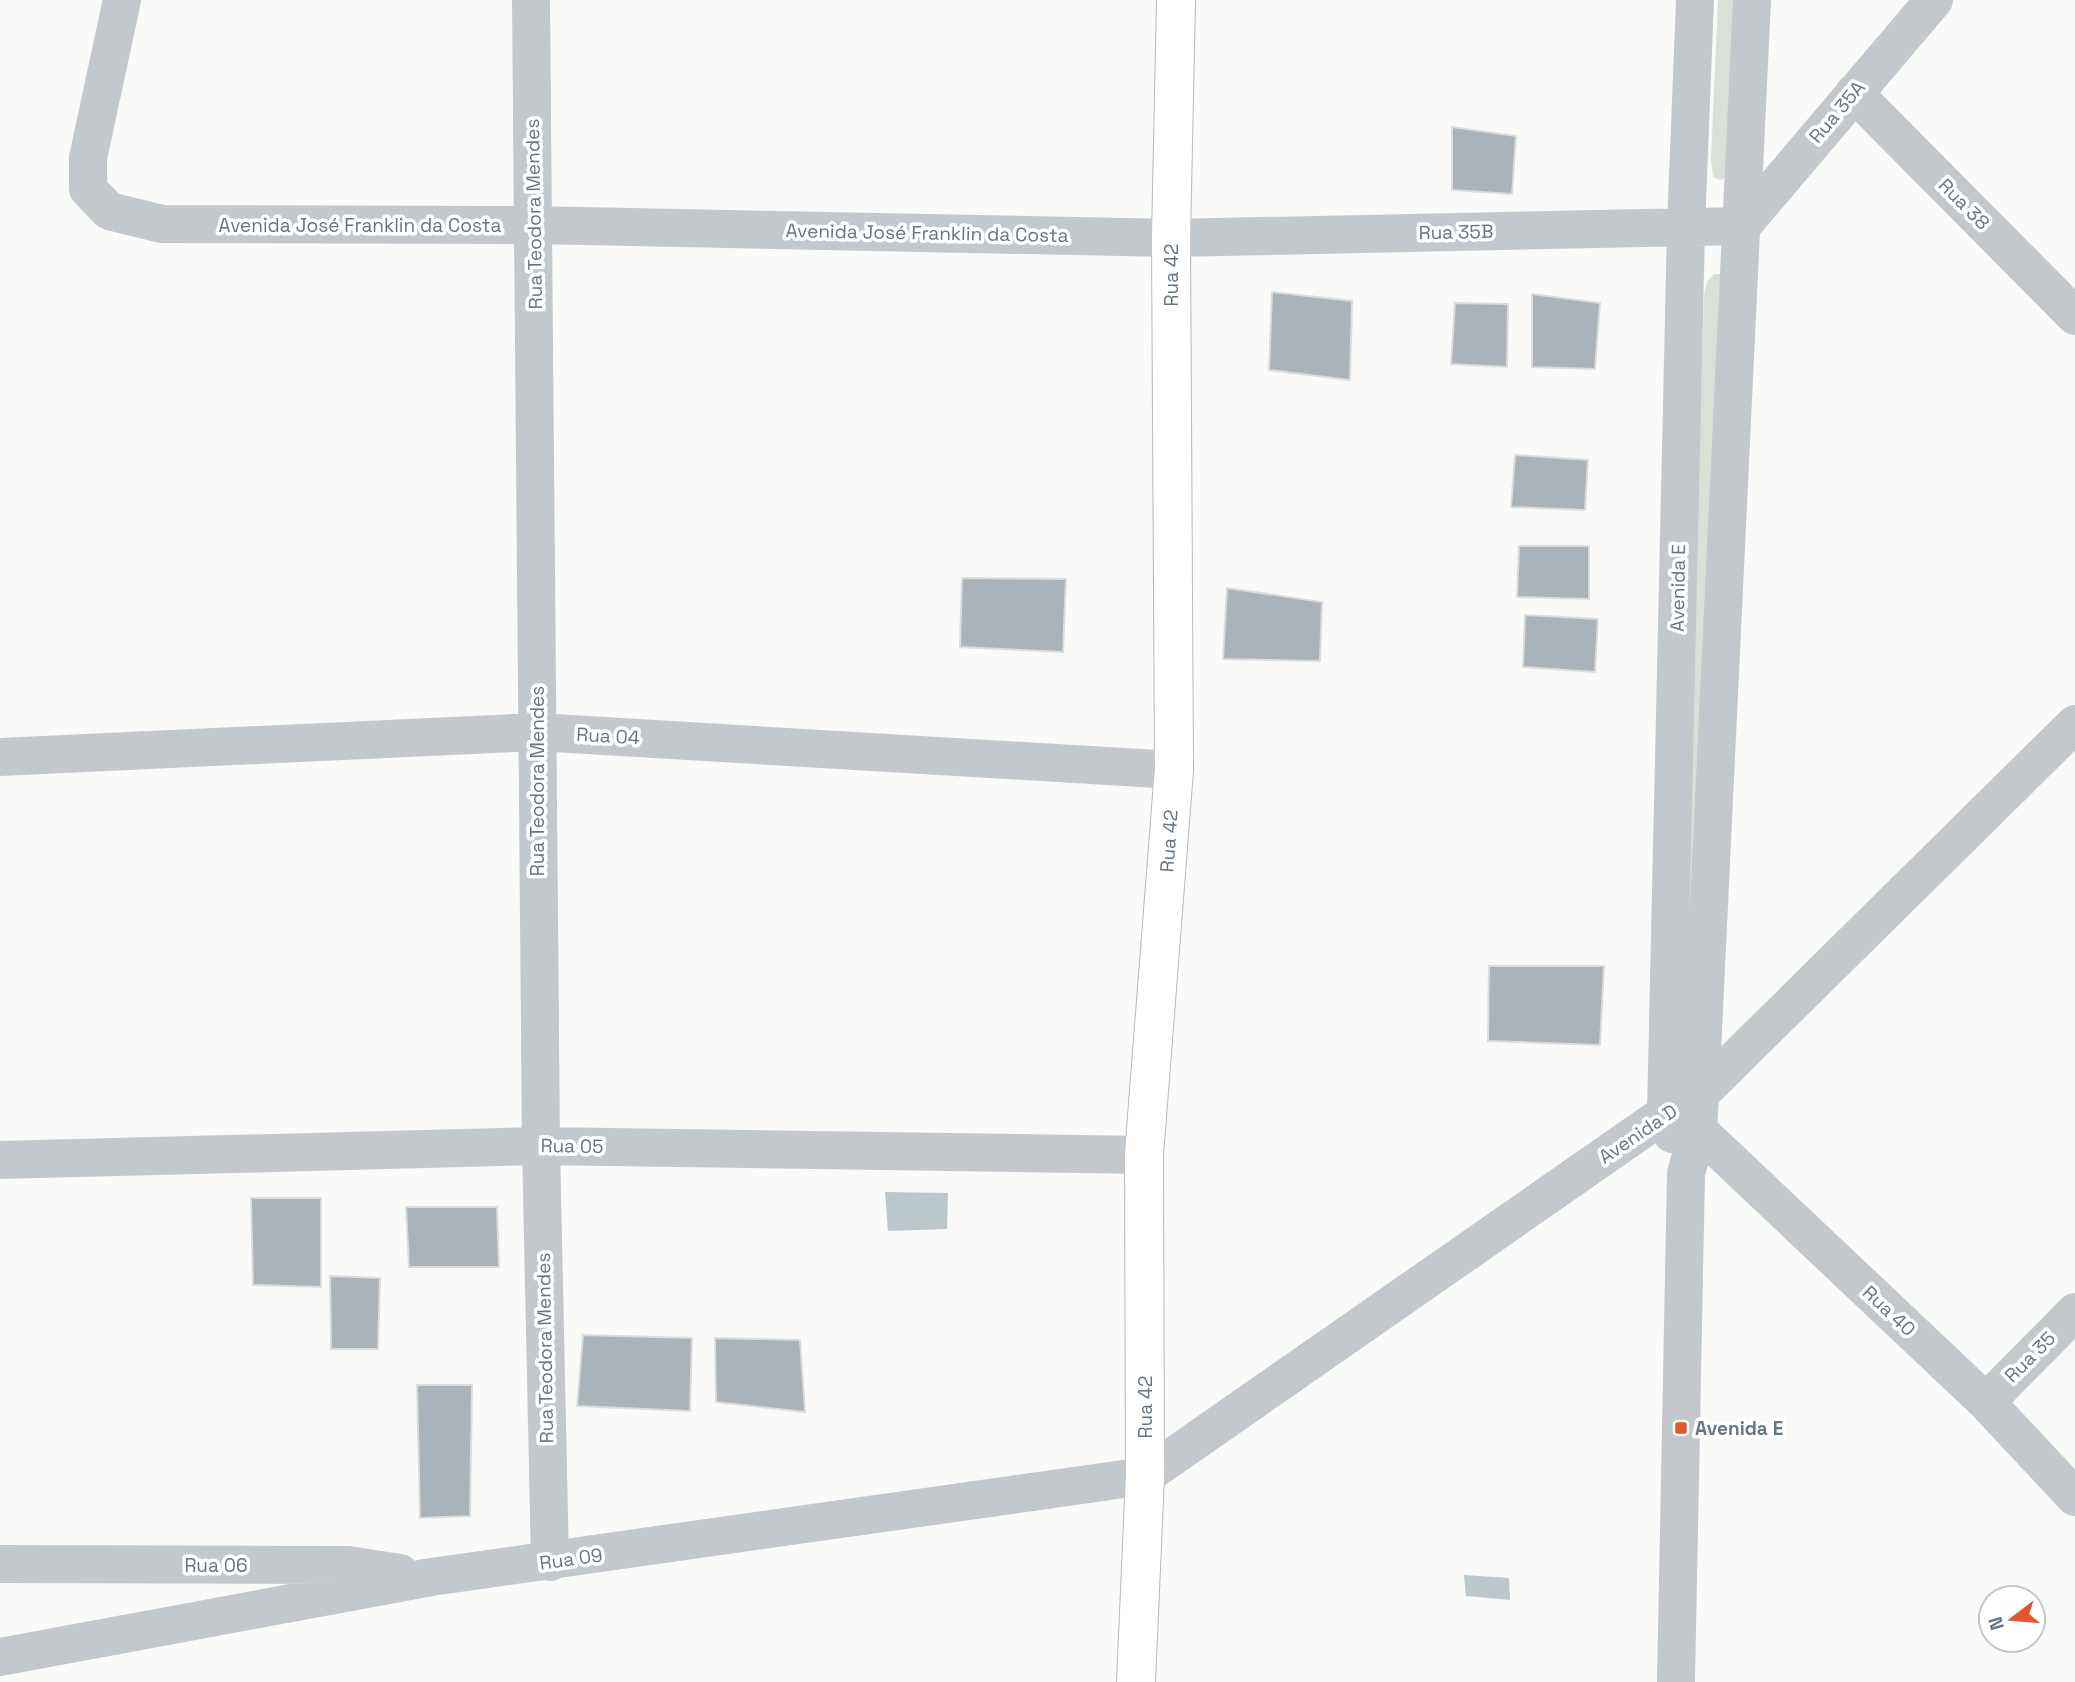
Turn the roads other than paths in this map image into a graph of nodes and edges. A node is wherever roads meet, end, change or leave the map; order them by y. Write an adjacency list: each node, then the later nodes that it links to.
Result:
1 (122, 0): 8 (street, Avenida José Franklin da Costa)
2 (531, 0): 8 (street, Rua Teodora Mendes)
3 (1176, 0): 11 (street, Rua 42)
4 (1696, 0): 10 (street, Avenida E)
5 (1752, 0): 9 (street, Avenida E)
6 (1934, 0): 7 (street, Rua 35A)
7 (1854, 93): 9 (street, Rua 35A); 12 (street, Rua 38)
8 (534, 225): 11 (street, Avenida José Franklin da Costa); 14 (street, Rua Teodora Mendes)
9 (1742, 226): 10 (street, Rua 35B); 17 (street, Avenida E)
10 (1686, 227): 11 (street, Rua 35B); 18 (street, Avenida E)
11 (1171, 238): 16 (street, Rua 42)
12 (2075, 316)
13 (2075, 724): 19 (street, Avenida D)
14 (537, 732): 15 (street, Rua 04); 16 (street, Rua 04); 20 (street, Rua Teodora Mendes)
15 (0, 757)
16 (1174, 770): 21 (street, Rua 42)
17 (1714, 806): 18 (street); 19 (street, Avenida E)
18 (1673, 809): 19 (street, Avenida E)
19 (1688, 1113): 24 (street, Rua 40); 25 (street, Avenida D); 32 (street, Avenida E)
20 (541, 1146): 21 (street, Rua 05); 22 (street, Rua 05); 27 (street, Rua Teodora Mendes)
21 (1144, 1155): 25 (street, Rua 42)
22 (0, 1160)
23 (2075, 1312): 24 (street, Rua 35)
24 (1986, 1402): 26 (street, Rua 40)
25 (1145, 1476): 27 (street, Rua 09); 31 (street, Rua 42)
26 (2075, 1497)
27 (550, 1562): 29 (street, Rua 09)
28 (0, 1564): 29 (street, Rua 06)
29 (431, 1577): 30 (street, Rua 09)
30 (0, 1657)
31 (1136, 1682)
32 (1676, 1682)

